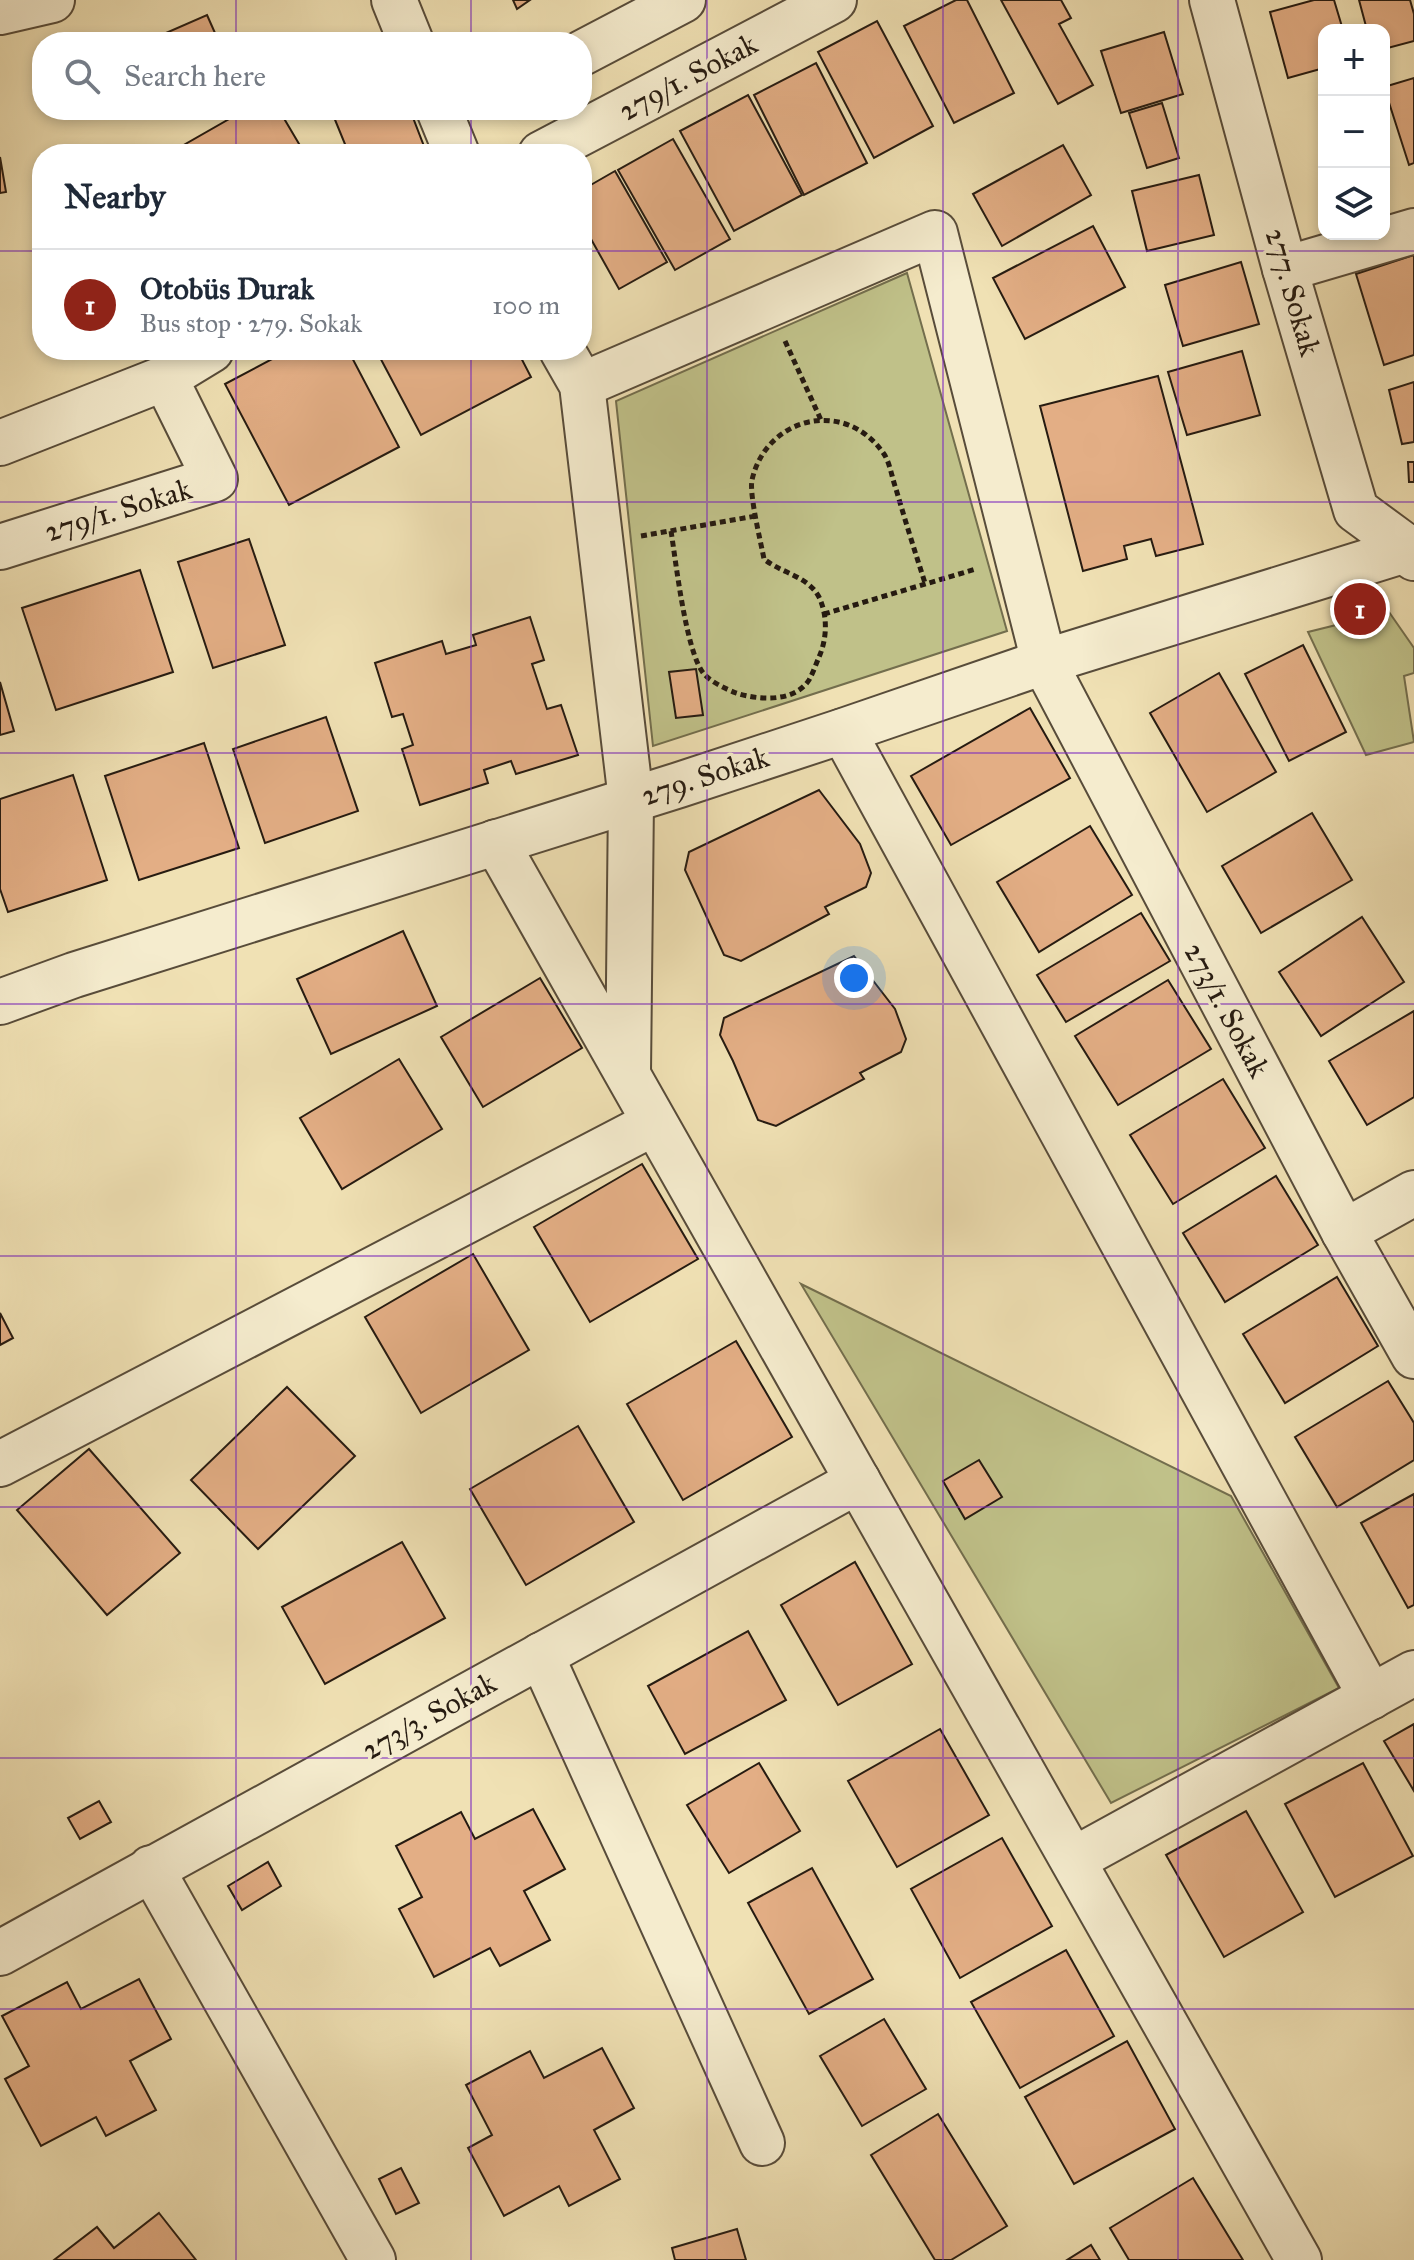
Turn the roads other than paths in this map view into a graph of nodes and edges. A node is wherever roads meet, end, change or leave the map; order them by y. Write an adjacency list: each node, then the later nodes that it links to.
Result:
1 (52, 0): 6 (street)
2 (394, 0): 7 (street)
3 (683, 0): 8 (street)
4 (834, 0): 9 (street, 279/1. Sokak)
5 (1215, 1): 11 (street, 277. Sokak)
6 (0, 12)
7 (407, 32)
8 (592, 48)
9 (560, 144)
10 (1414, 231): 11 (street)
11 (1285, 269): 17 (street, 277. Sokak)
12 (195, 360): 14 (street)
13 (572, 367): 18 (street, 273/1. Sokak); 20 (street)
14 (165, 378): 15 (street); 16 (street, 279/1. Sokak)
15 (0, 443)
16 (0, 547)
17 (1412, 551): 18 (street, 279. Sokak)
18 (1044, 662): 19 (street, 279. Sokak); 26 (street, 273/1. Sokak)
19 (843, 731): 20 (street, 279. Sokak); 32 (street)
20 (631, 800): 21 (street, 279. Sokak); 23 (street)
21 (496, 842): 22 (street, 279. Sokak); 23 (street)
22 (0, 1002)
23 (628, 1075): 24 (street)
24 (654, 1123): 28 (street); 29 (street)
25 (1414, 1193): 26 (street)
26 (1344, 1232): 27 (street, 273/1. Sokak)
27 (1414, 1356)
28 (0, 1464)
29 (858, 1481): 30 (street, 273/3. Sokak); 33 (street)
30 (541, 1655): 34 (street, 273/3. Sokak); 36 (street)
31 (1414, 1673): 32 (street)
32 (1371, 1697): 33 (street)
33 (1073, 1860): 38 (street)
34 (151, 1868): 35 (street, 273/3. Sokak); 37 (street)
35 (0, 1953)
36 (762, 2143)
37 (373, 2260)
38 (1299, 2260)

